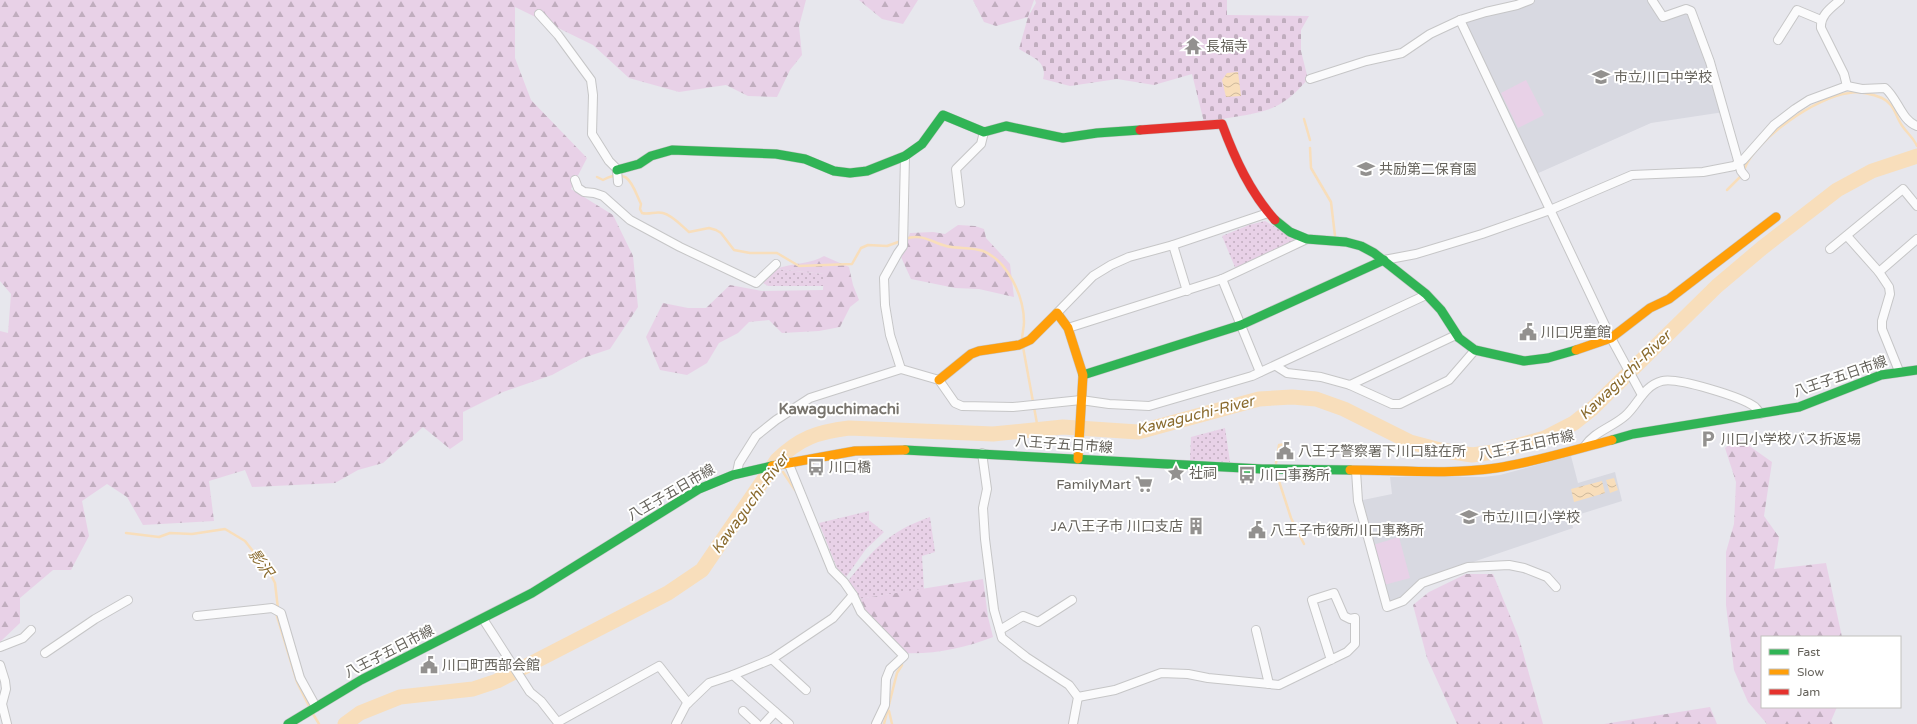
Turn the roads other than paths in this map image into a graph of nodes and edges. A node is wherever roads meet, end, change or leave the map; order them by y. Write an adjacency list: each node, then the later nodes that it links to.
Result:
1 (1530, 0): 5 (street)
2 (1652, 0): 14 (street)
3 (1840, 0): 6 (street)
4 (539, 14): 13 (street)
5 (1460, 20): 8 (street); 19 (street)
6 (1821, 20): 7 (street); 9 (street)
7 (1778, 40)
8 (1310, 79)
9 (1847, 86): 10 (street); 14 (street)
10 (1917, 126)
11 (984, 132): 12 (street); 17 (street); 20 (street)
12 (905, 156): 13 (street); 40 (street)
13 (617, 170): 16 (street)
14 (1742, 170): 19 (street)
15 (575, 180): 28 (street)
16 (618, 182)
17 (960, 204)
18 (1917, 206): 22 (street)
19 (1550, 210): 27 (street); 37 (street)
20 (1268, 214): 23 (street); 25 (street)
21 (1776, 217): 37 (street)
22 (1847, 236): 26 (street); 29 (street)
23 (1307, 239): 27 (street); 30 (street)
24 (1917, 239): 29 (street)
25 (1173, 245): 31 (street); 33 (street)
26 (1830, 248)
27 (1384, 260): 32 (street); 34 (street)
28 (776, 264)
29 (1879, 272): 42 (street)
30 (1222, 279): 31 (street); 34 (street)
31 (1187, 291): 35 (street)
32 (1426, 295): 36 (street); 39 (street)
33 (1057, 313): 35 (street); 45 (street)
34 (1241, 325): 43 (street); 44 (street)
35 (1068, 328): 44 (street)
36 (1456, 335): 38 (street); 46 (street)
37 (1611, 338): 38 (street); 47 (street)
38 (1475, 350): 46 (street)
39 (1276, 366): 43 (street); 46 (street)
40 (901, 369): 45 (street); 54 (street)
41 (1917, 370): 42 (street, 八王子五日市線)
42 (1899, 371): 49 (street, 八王子五日市線)
43 (1260, 372): 48 (street)
44 (1083, 375): 48 (street)
45 (939, 380): 48 (street)
46 (1350, 385)
47 (1642, 394): 49 (street); 50 (street)
48 (1081, 404): 52 (street)
49 (1760, 414): 50 (street, 八王子五日市線)
50 (1584, 447): 55 (street, 八王子五日市線)
51 (982, 453): 52 (street, 八王子五日市線); 53 (street, 八王子五日市線); 63 (street)
52 (1078, 460): 55 (street, 八王子五日市線)
53 (788, 462): 54 (street, 八王子五日市線); 57 (street)
54 (741, 471): 61 (street, 八王子五日市線)
55 (1356, 471): 56 (street)
56 (1556, 587)
57 (854, 595): 67 (street); 86 (street)
58 (128, 600): 66 (street)
59 (1072, 600): 63 (street)
60 (197, 616): 75 (street)
61 (483, 619): 75 (street, 八王子五日市線); 79 (street)
62 (32, 630): 65 (street)
63 (1000, 630): 73 (street)
64 (1256, 630): 71 (street)
65 (0, 647)
66 (44, 653)
67 (772, 659): 70 (street); 72 (street)
68 (1332, 660): 68 (street); 71 (street)
69 (0, 665): 76 (street)
70 (733, 675): 74 (street); 78 (street)
71 (1269, 684): 73 (street)
72 (806, 690)
73 (1078, 697): 87 (street)
74 (688, 703): 79 (street); 82 (street)
75 (312, 709): 81 (street, 八王子五日市線)
76 (1, 711): 80 (street)
77 (743, 711): 83 (street)
78 (775, 712): 84 (street); 85 (street)
79 (559, 723)
80 (7, 724)
81 (288, 724)
82 (676, 724)
83 (757, 724)
84 (764, 724)
85 (789, 724)
86 (876, 724)
87 (1073, 724)

